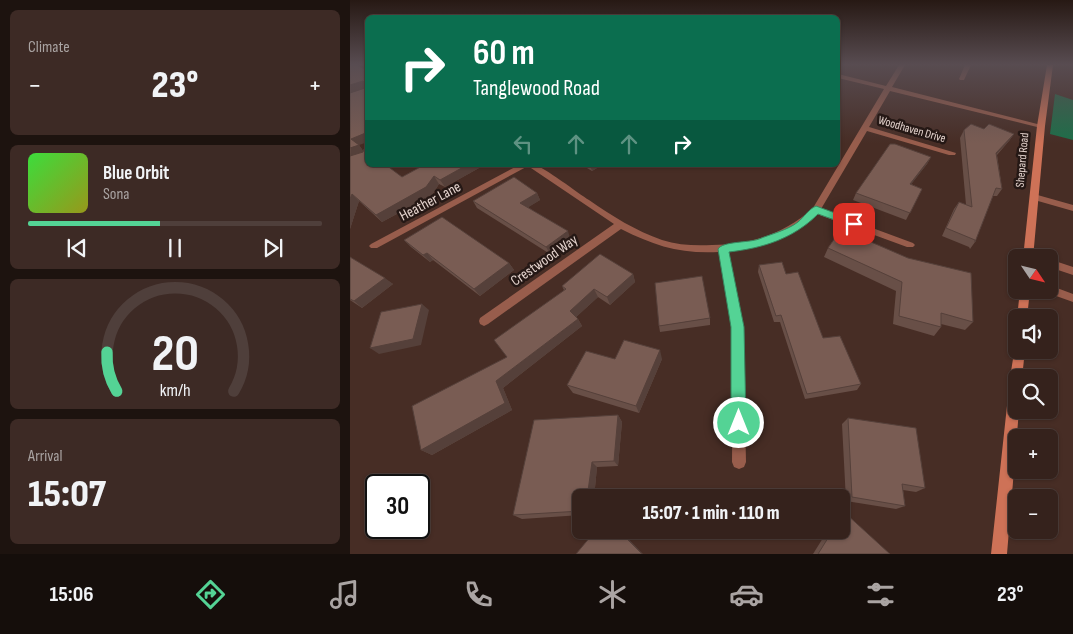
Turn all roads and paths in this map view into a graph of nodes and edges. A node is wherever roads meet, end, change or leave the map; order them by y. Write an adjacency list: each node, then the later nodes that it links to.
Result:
1 (885, 91): 5 (street)
2 (898, 91): 4 (street)
3 (1046, 91): 4 (street, Shepard Road)
4 (1040, 126): 9 (street, Shepard Road)
5 (865, 128): 6 (street, Woodhaven Drive); 11 (street)
6 (952, 152)
7 (521, 167): 14 (street, Heather Lane)
8 (534, 167): 12 (street)
9 (1034, 196): 10 (street); 16 (street, Shepard Road)
10 (1073, 208)
11 (816, 210): 13 (street); 15 (street)
12 (621, 224): 15 (street); 21 (street, Crestwood Way)
13 (910, 245)
14 (374, 246)
15 (723, 249): 23 (street)
16 (1030, 249)
17 (1058, 266): 18 (street)
18 (1073, 271)
19 (1058, 292): 20 (street)
20 (1073, 298)
21 (484, 321)
22 (1012, 419): 24 (street)
23 (739, 462)
24 (1000, 554)

